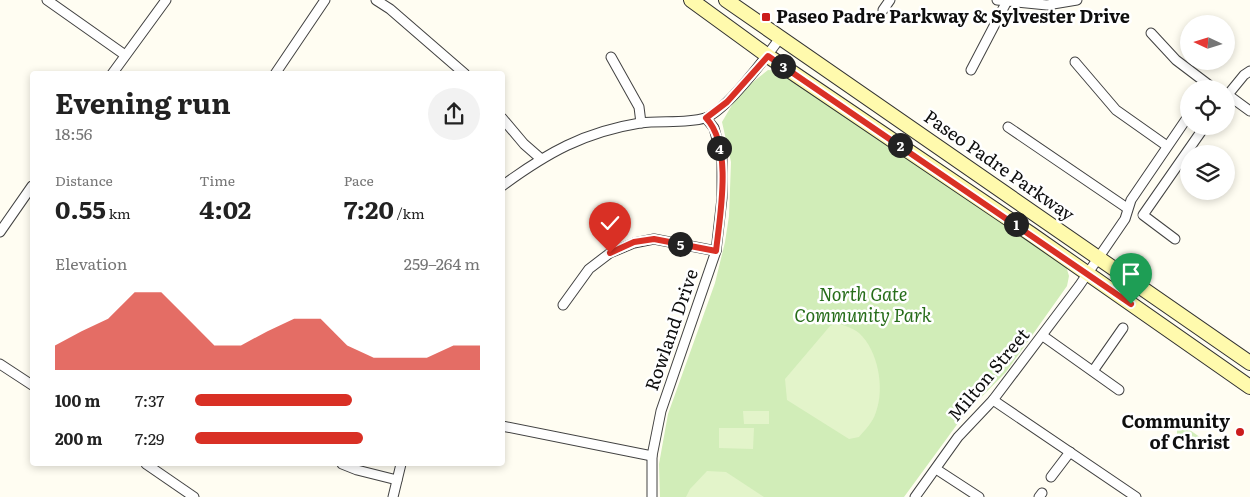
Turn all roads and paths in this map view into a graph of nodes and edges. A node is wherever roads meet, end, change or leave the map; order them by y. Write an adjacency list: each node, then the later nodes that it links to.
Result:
1 (47, 0): 14 (street)
2 (166, 0): 14 (street)
3 (325, 0): 20 (street)
4 (376, 0): 21 (street)
5 (690, 0): 15 (main road)
6 (726, 0): 13 (main road, Paseo Padre Parkway)
7 (890, 0): 11 (street)
8 (1077, 0): 10 (street)
9 (1002, 1): 10 (street); 18 (street)
10 (1046, 3)
11 (883, 10)
12 (1151, 33): 23 (street)
13 (780, 38): 15 (street); 41 (main road, Paseo Padre Parkway)
14 (125, 55): 19 (street)
15 (768, 56): 27 (street); 42 (main road)
16 (611, 57): 29 (street)
17 (1075, 62): 33 (street)
18 (971, 70)
19 (114, 71)
20 (277, 71)
21 (462, 71)
22 (1250, 71): 24 (street)
23 (1204, 80)
24 (1235, 86)
25 (1235, 101): 26 (street)
26 (1250, 111)
27 (706, 118): 29 (street); 40 (street, Rowland Drive)
28 (505, 122): 34 (street)
29 (641, 123): 34 (street)
30 (1008, 127): 37 (street)
31 (1180, 128): 33 (street, Milton Street)
32 (1199, 135): 39 (street)
33 (1167, 146): 37 (street, Milton Street)
34 (540, 158): 35 (street)
35 (505, 184)
36 (30, 189): 38 (street)
37 (1127, 208): 41 (street, Milton Street)
38 (1, 228)
39 (1175, 239)
40 (716, 251): 43 (street); 57 (street, Rowland Drive)
41 (1099, 258): 42 (street, Milton Street); 47 (main road, Paseo Padre Parkway)
42 (1088, 274): 45 (street, Milton Street); 46 (main road)
43 (563, 305)
44 (1123, 328): 49 (street)
45 (1043, 336): 49 (street); 54 (street, Milton Street)
46 (1209, 359): 50 (main road); 52 (main road)
47 (1250, 362)
48 (0, 364): 51 (street)
49 (1093, 371): 53 (street)
50 (1250, 377)
51 (30, 385)
52 (1250, 387)
53 (1119, 390)
54 (993, 400): 56 (street); 61 (street, Milton Street)
55 (505, 427): 57 (street)
56 (1070, 452): 62 (street); 64 (street)
57 (652, 456): 67 (street, Rowland Drive)
58 (149, 466): 65 (street)
59 (347, 466): 63 (street)
60 (400, 466): 63 (street)
61 (936, 469): 68 (street, Milton Street); 69 (street)
62 (1051, 477)
63 (397, 480): 66 (street)
64 (1123, 488): 70 (street); 71 (street)
65 (194, 497)
66 (393, 497)
67 (652, 497)
68 (915, 497)
69 (979, 497)
70 (1117, 497)
71 (1136, 497)

